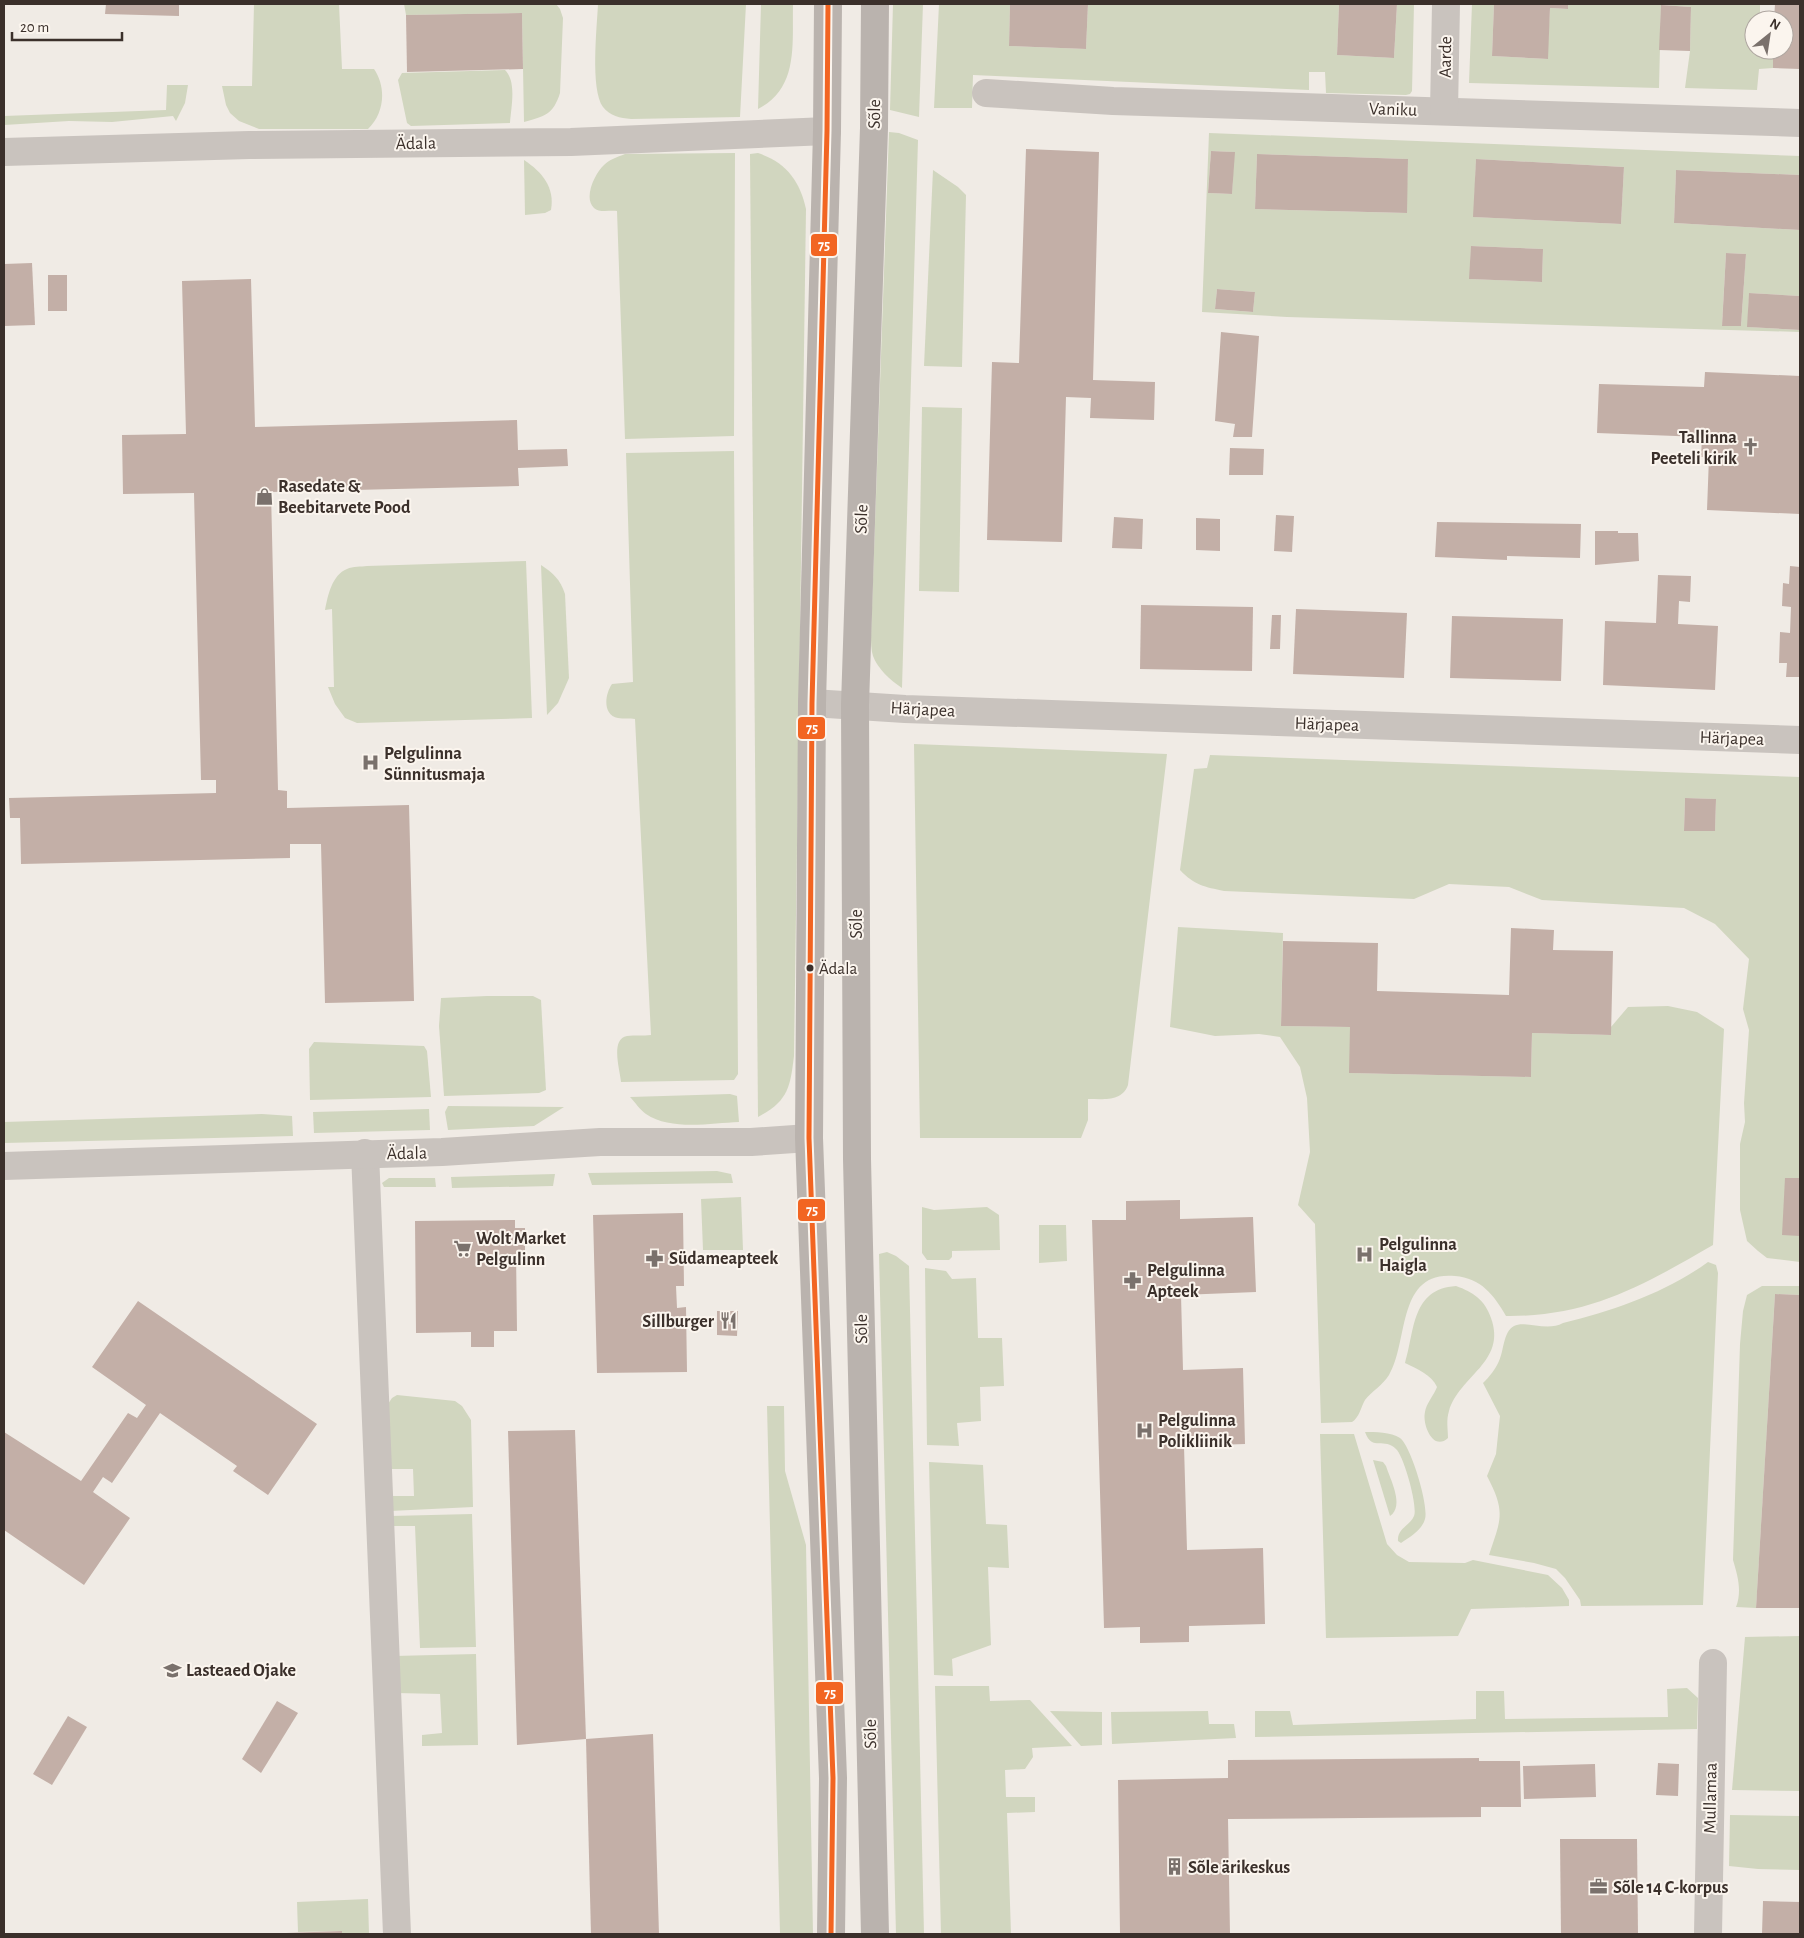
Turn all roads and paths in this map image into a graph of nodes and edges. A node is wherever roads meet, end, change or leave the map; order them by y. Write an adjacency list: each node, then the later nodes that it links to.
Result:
1 (828, 4): 7 (main road)
2 (875, 4): 10 (main road, Sõle)
3 (1446, 4): 5 (street, Aarde)
4 (986, 93): 5 (street, Vaniku)
5 (1444, 111): 6 (street, Vaniku)
6 (1800, 123)
7 (827, 131): 8 (street, Ädala); 9 (main road)
8 (4, 152)
9 (812, 703): 10 (street, Härjapea); 12 (main road)
10 (855, 705): 11 (street, Härjapea); 18 (main road, Sõle)
11 (1800, 740)
12 (809, 1138): 13 (street, Ädala); 17 (main road)
13 (365, 1153): 14 (street, Ädala); 16 (street)
14 (4, 1166)
15 (1713, 1663): 19 (street, Mullamaa)
16 (397, 1934)
17 (831, 1934)
18 (875, 1934)
19 (1708, 1934)

